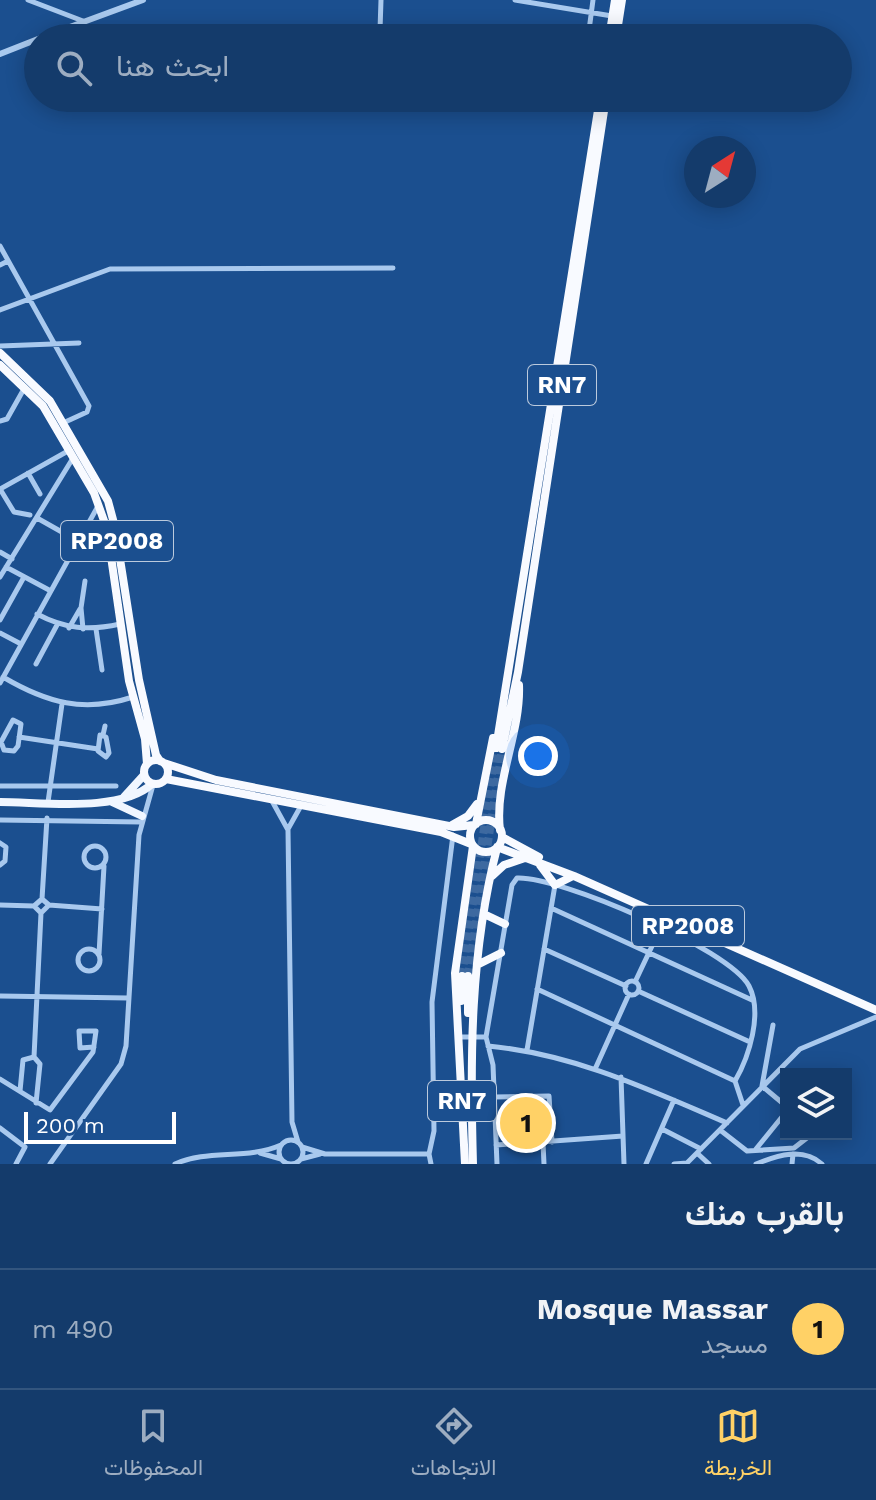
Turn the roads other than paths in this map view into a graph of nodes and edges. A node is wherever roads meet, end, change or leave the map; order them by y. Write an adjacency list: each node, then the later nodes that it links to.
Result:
1 (30, 0): 11 (street)
2 (143, 0): 8 (street)
3 (381, 0): 13 (street)
4 (515, 0): 9 (street)
5 (593, 0): 9 (street)
6 (615, 0): 10 (highway)
7 (622, 0): 16 (highway)
8 (122, 4): 11 (street)
9 (591, 12): 10 (street); 14 (street)
10 (612, 16): 15 (highway)
11 (84, 22): 12 (street)
12 (78, 24)
13 (380, 24)
14 (590, 24)
15 (611, 24)
16 (618, 24)
17 (24, 44): 19 (street)
18 (0, 46): 19 (street)
19 (9, 50): 20 (street)
20 (0, 54)
21 (598, 112): 66 (highway, RN7)
22 (601, 112): 66 (highway, RN7)
23 (0, 246): 24 (street)
24 (8, 261): 25 (street); 27 (street)
25 (0, 265)
26 (393, 268): 27 (street)
27 (30, 298): 28 (street); 30 (street)
28 (0, 310)
29 (79, 343): 30 (street)
30 (54, 344): 31 (street); 36 (street)
31 (0, 346)
32 (0, 353): 36 (highway, RP2008)
33 (0, 365): 34 (highway, RP2008)
34 (26, 387): 35 (street); 37 (highway, RP2008)
35 (0, 421)
36 (63, 423): 76 (highway, RP2008)
37 (71, 454): 38 (highway, RP2008); 39 (street); 40 (street)
38 (81, 471): 40 (street); 43 (highway, RP2008)
39 (28, 473): 41 (street); 42 (street)
40 (63, 479): 45 (street)
41 (0, 489): 44 (street)
42 (40, 494)
43 (99, 504): 46 (street); 57 (highway, RP2008)
44 (30, 515)
45 (37, 518): 46 (street); 48 (street)
46 (76, 540): 53 (street)
47 (0, 552): 48 (street)
48 (12, 559): 49 (street)
49 (6, 567): 50 (street); 51 (street)
50 (0, 577)
51 (24, 577): 53 (street); 56 (street)
52 (85, 581): 54 (street)
53 (49, 590): 55 (street)
54 (81, 608): 59 (street); 60 (street)
55 (37, 614): 58 (street); 63 (street)
56 (0, 620)
57 (121, 624): 61 (street); 68 (highway, RP2008)
58 (57, 625): 59 (street); 64 (street)
59 (69, 628): 60 (street)
60 (83, 629): 61 (street)
61 (96, 629): 65 (street)
62 (0, 633): 63 (street)
63 (21, 644): 67 (street)
64 (36, 664)
65 (102, 670)
66 (514, 672): 74 (highway, RN7); 86 (highway); 97 (highway)
67 (2, 680): 69 (street)
68 (133, 697): 69 (street); 77 (highway, RP2008)
69 (62, 704): 73 (street)
70 (105, 726): 71 (street)
71 (103, 735): 75 (street); 75 (street)
72 (19, 737): 72 (street); 73 (street)
73 (55, 743): 75 (street); 81 (street)
74 (499, 748)
75 (98, 749)
76 (162, 762): 77 (highway); 79 (highway, RP2008); 96 (highway)
77 (147, 764): 78 (highway, RP2008)
78 (144, 775): 80 (highway); 84 (main road)
79 (166, 779): 80 (highway); 85 (highway)
80 (153, 784): 84 (main road); 92 (street)
81 (50, 785): 82 (street); 83 (street); 89 (street)
82 (0, 786)
83 (116, 786)
84 (123, 798): 87 (main road)
85 (269, 798): 90 (highway); 95 (street)
86 (480, 800): 94 (highway); 96 (highway)
87 (111, 801): 89 (main road); 92 (main road)
88 (0, 802): 89 (main road)
89 (48, 802)
90 (302, 804): 95 (street); 96 (highway)
91 (47, 818): 92 (street); 93 (street); 108 (street)
92 (142, 819): 131 (street)
93 (0, 820)
94 (475, 824): 96 (highway); 97 (highway); 99 (highway)
95 (288, 830): 157 (street)
96 (451, 831): 99 (highway); 173 (street)
97 (501, 833): 100 (highway); 133 (highway, RP2008)
98 (0, 843): 103 (street)
99 (472, 845): 100 (highway); 137 (highway)
100 (497, 848): 101 (highway, RP2008); 106 (highway)
101 (526, 858): 102 (highway, RP2008); 106 (highway)
102 (537, 862): 105 (highway, RP2008); 107 (highway)
103 (0, 865)
104 (104, 866): 104 (street); 113 (street)
105 (574, 876): 107 (highway); 116 (highway, RP2008)
106 (490, 880): 115 (highway)
107 (555, 885): 112 (street); 117 (street); 118 (street)
108 (42, 899): 110 (street); 111 (street)
109 (0, 905): 111 (street)
110 (49, 905): 113 (street); 114 (street)
111 (34, 906): 114 (street)
112 (551, 908): 119 (street); 121 (street)
113 (102, 909): 122 (street)
114 (41, 913): 130 (street)
115 (484, 914): 117 (highway); 123 (highway)
116 (666, 917): 118 (street); 133 (highway, RP2008)
117 (505, 924): 120 (street)
118 (661, 926): 121 (street); 132 (street)
119 (544, 949): 125 (street); 126 (street)
120 (501, 953): 123 (highway); 139 (street)
121 (649, 953): 124 (street); 132 (street)
122 (99, 954): 122 (street)
123 (477, 965): 138 (highway)
124 (635, 982): 125 (street); 127 (street)
125 (626, 986): 128 (street)
126 (537, 989): 135 (street); 143 (street)
127 (638, 991): 128 (street); 140 (street)
128 (629, 994): 135 (street)
129 (0, 996): 130 (street)
130 (38, 997): 131 (street); 144 (street)
131 (128, 998): 178 (street)
132 (752, 1000): 140 (street)
133 (876, 1008)
134 (876, 1017): 149 (street)
135 (615, 1024): 145 (street); 148 (street)
136 (773, 1025): 149 (street)
137 (458, 1037): 138 (street); 138 (highway, RN7); 181 (highway, RN7)
138 (470, 1037): 139 (street); 182 (highway, RN7)
139 (486, 1037): 141 (street)
140 (750, 1042): 148 (street)
141 (488, 1046): 143 (street); 151 (street)
142 (94, 1047): 142 (street); 153 (street)
143 (527, 1050): 145 (street)
144 (34, 1057): 150 (street); 153 (street)
145 (596, 1067): 146 (street)
146 (621, 1077): 152 (street); 162 (street)
147 (0, 1079): 150 (street)
148 (735, 1081): 155 (street)
149 (762, 1086): 154 (street); 155 (street)
150 (20, 1092): 153 (street)
151 (494, 1097): 164 (street); 168 (street)
152 (674, 1100): 158 (street); 159 (street)
153 (36, 1103)
154 (780, 1103)
155 (743, 1105): 158 (street)
156 (780, 1117): 169 (street)
157 (292, 1122): 165 (street); 167 (street)
158 (727, 1123): 160 (street)
159 (662, 1129): 170 (street); 186 (street)
160 (720, 1130): 169 (street); 170 (street)
161 (1, 1131): 177 (street)
162 (623, 1136): 164 (street); 185 (street)
163 (804, 1140): 169 (street)
164 (552, 1142): 166 (street)
165 (283, 1143): 167 (street); 171 (street); 175 (street)
166 (543, 1143): 168 (street); 184 (street)
167 (300, 1145): 172 (street); 176 (street)
168 (496, 1145): 183 (street)
169 (755, 1149)
170 (699, 1151): 188 (street); 189 (street)
171 (260, 1152): 175 (street); 179 (street)
172 (325, 1154): 173 (street); 176 (street)
173 (429, 1154): 180 (street)
174 (793, 1154): 190 (street); 191 (street); 192 (street)
175 (284, 1162): 176 (street)
176 (299, 1162)
177 (16, 1164)
178 (50, 1164)
179 (175, 1164)
180 (431, 1164)
181 (465, 1164)
182 (473, 1164)
183 (497, 1164)
184 (544, 1164)
185 (624, 1164)
186 (646, 1164)
187 (674, 1164): 188 (street)
188 (687, 1164)
189 (709, 1164)
190 (756, 1164)
191 (792, 1164)
192 (822, 1164)

